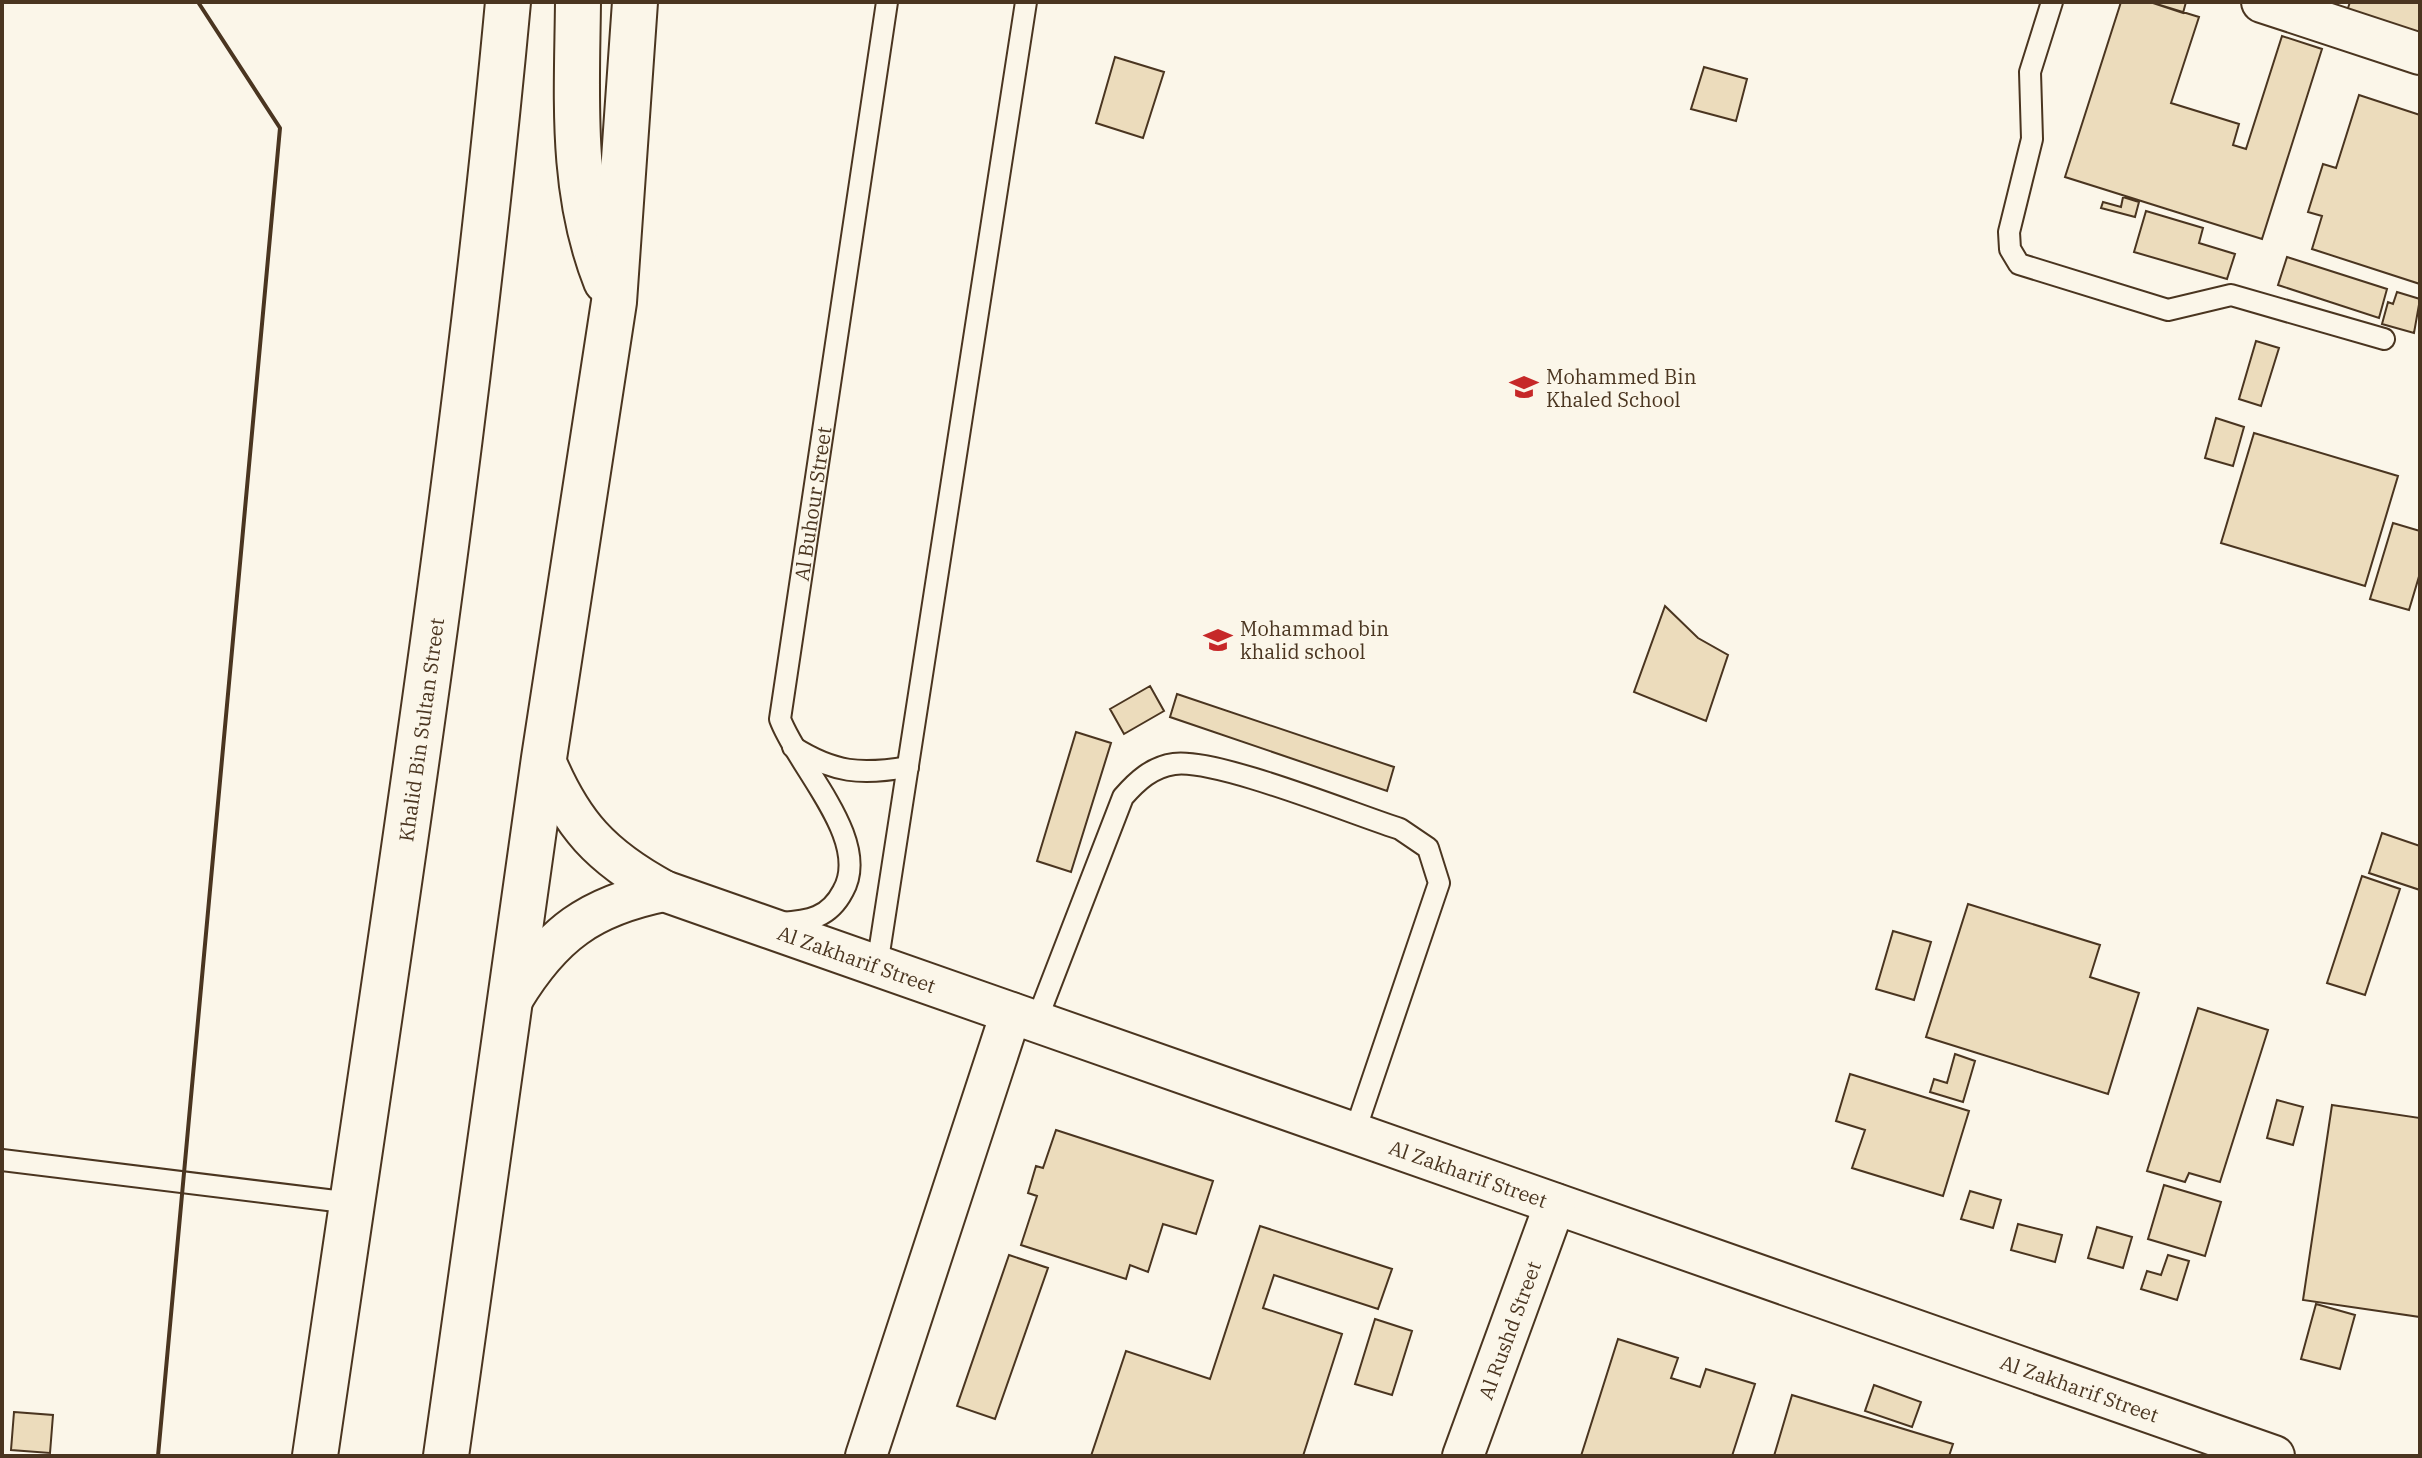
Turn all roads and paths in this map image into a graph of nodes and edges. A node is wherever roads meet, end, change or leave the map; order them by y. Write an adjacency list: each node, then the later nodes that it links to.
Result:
1 (508, 2): 21 (main road, Khalid Bin Sultan Street)
2 (578, 2): 9 (main road)
3 (635, 2): 9 (main road)
4 (887, 2): 11 (lane, Al Buhour Street)
5 (1026, 2): 13 (lane)
6 (2052, 2): 10 (lane)
7 (2262, 2): 8 (street)
8 (2420, 54)
9 (614, 302): 12 (main road)
10 (2384, 339)
11 (789, 745): 13 (lane); 15 (lane, Al Buhour Street)
12 (544, 758): 14 (street, Al Zakharif Street); 17 (main road)
13 (908, 767): 16 (lane)
14 (664, 891): 15 (street, Al Zakharif Street); 17 (street)
15 (760, 925): 16 (street, Al Zakharif Street)
16 (877, 966): 18 (street, Al Zakharif Street)
17 (513, 998): 24 (main road)
18 (1024, 1017): 19 (street, Al Zakharif Street); 19 (lane); 25 (street)
19 (1354, 1134): 22 (street, Al Zakharif Street)
20 (2, 1160): 21 (lane)
21 (352, 1203): 23 (main road, Khalid Bin Sultan Street)
22 (1555, 1204): 26 (street, Al Rushd Street); 27 (street, Al Zakharif Street)
23 (315, 1456)
24 (446, 1456)
25 (866, 1456)
26 (1463, 1456)
27 (2274, 1456)

